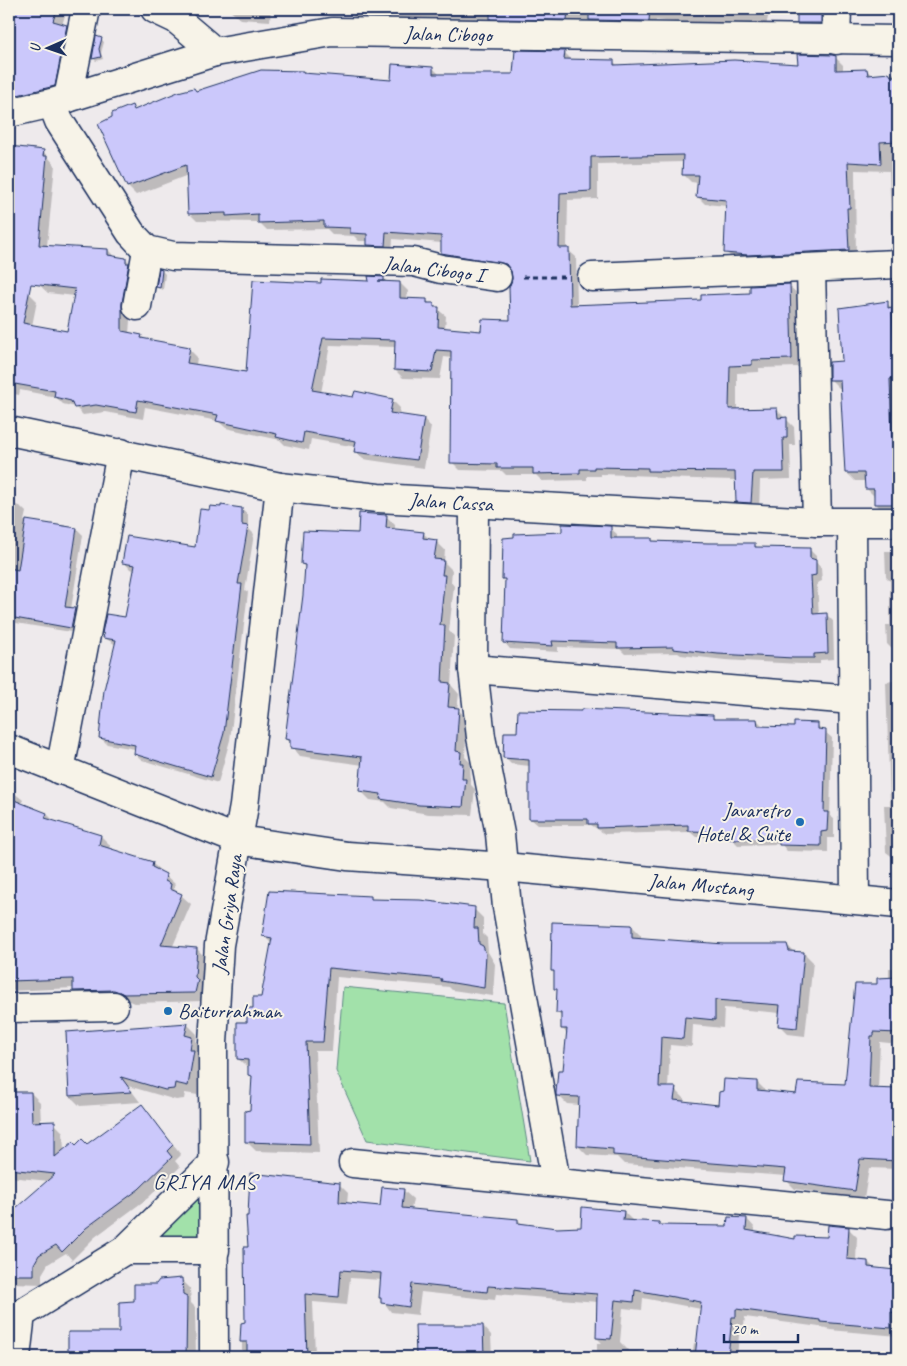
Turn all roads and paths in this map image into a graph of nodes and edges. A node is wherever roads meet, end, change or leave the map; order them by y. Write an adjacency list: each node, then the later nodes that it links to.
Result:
1 (86, 9): 8 (street)
2 (155, 9): 7 (street)
3 (837, 9): 5 (street)
4 (332, 20): 5 (street, Jalan Cibogo); 7 (street, Jalan Cibogo)
5 (836, 40): 6 (street, Jalan Cibogo)
6 (898, 40)
7 (215, 52): 8 (street, Jalan Cibogo)
8 (60, 100): 9 (street, Jalan Cibogo); 10 (street)
9 (9, 113)
10 (147, 250): 13 (street, Jalan Cibogo I); 15 (street)
11 (898, 264): 12 (street)
12 (811, 269): 14 (street); 20 (street)
13 (497, 277): 14 (path, Jalan Cibogo I)
14 (592, 277)
15 (137, 306)
16 (9, 431): 17 (street, Jalan Cassa)
17 (120, 453): 18 (street, Jalan Cassa); 26 (street)
18 (280, 488): 19 (street, Jalan Cassa); 27 (street, Jalan Griya Raya)
19 (474, 504): 20 (street, Jalan Cassa); 23 (street)
20 (817, 522): 22 (street, Jalan Cassa)
21 (898, 522): 22 (street, Jalan Cassa)
22 (852, 523): 24 (street)
23 (473, 669): 24 (street); 28 (street)
24 (853, 700): 29 (street)
25 (9, 749): 26 (street, Jalan Mustang)
26 (60, 770): 27 (street, Jalan Mustang)
27 (238, 840): 28 (street, Jalan Mustang); 33 (street, Jalan Griya Raya)
28 (504, 867): 29 (street, Jalan Mustang); 35 (street)
29 (855, 900): 30 (street, Jalan Mustang)
30 (898, 904)
31 (114, 1006): 32 (street)
32 (9, 1008)
33 (215, 1162): 37 (street); 38 (street, Jalan Griya Raya)
34 (353, 1163): 35 (street)
35 (556, 1182): 36 (street)
36 (887, 1215)
37 (125, 1250): 38 (street); 39 (street)
38 (215, 1250): 41 (street, Jalan Griya Raya)
39 (15, 1313): 40 (street)
40 (16, 1357)
41 (214, 1357)

